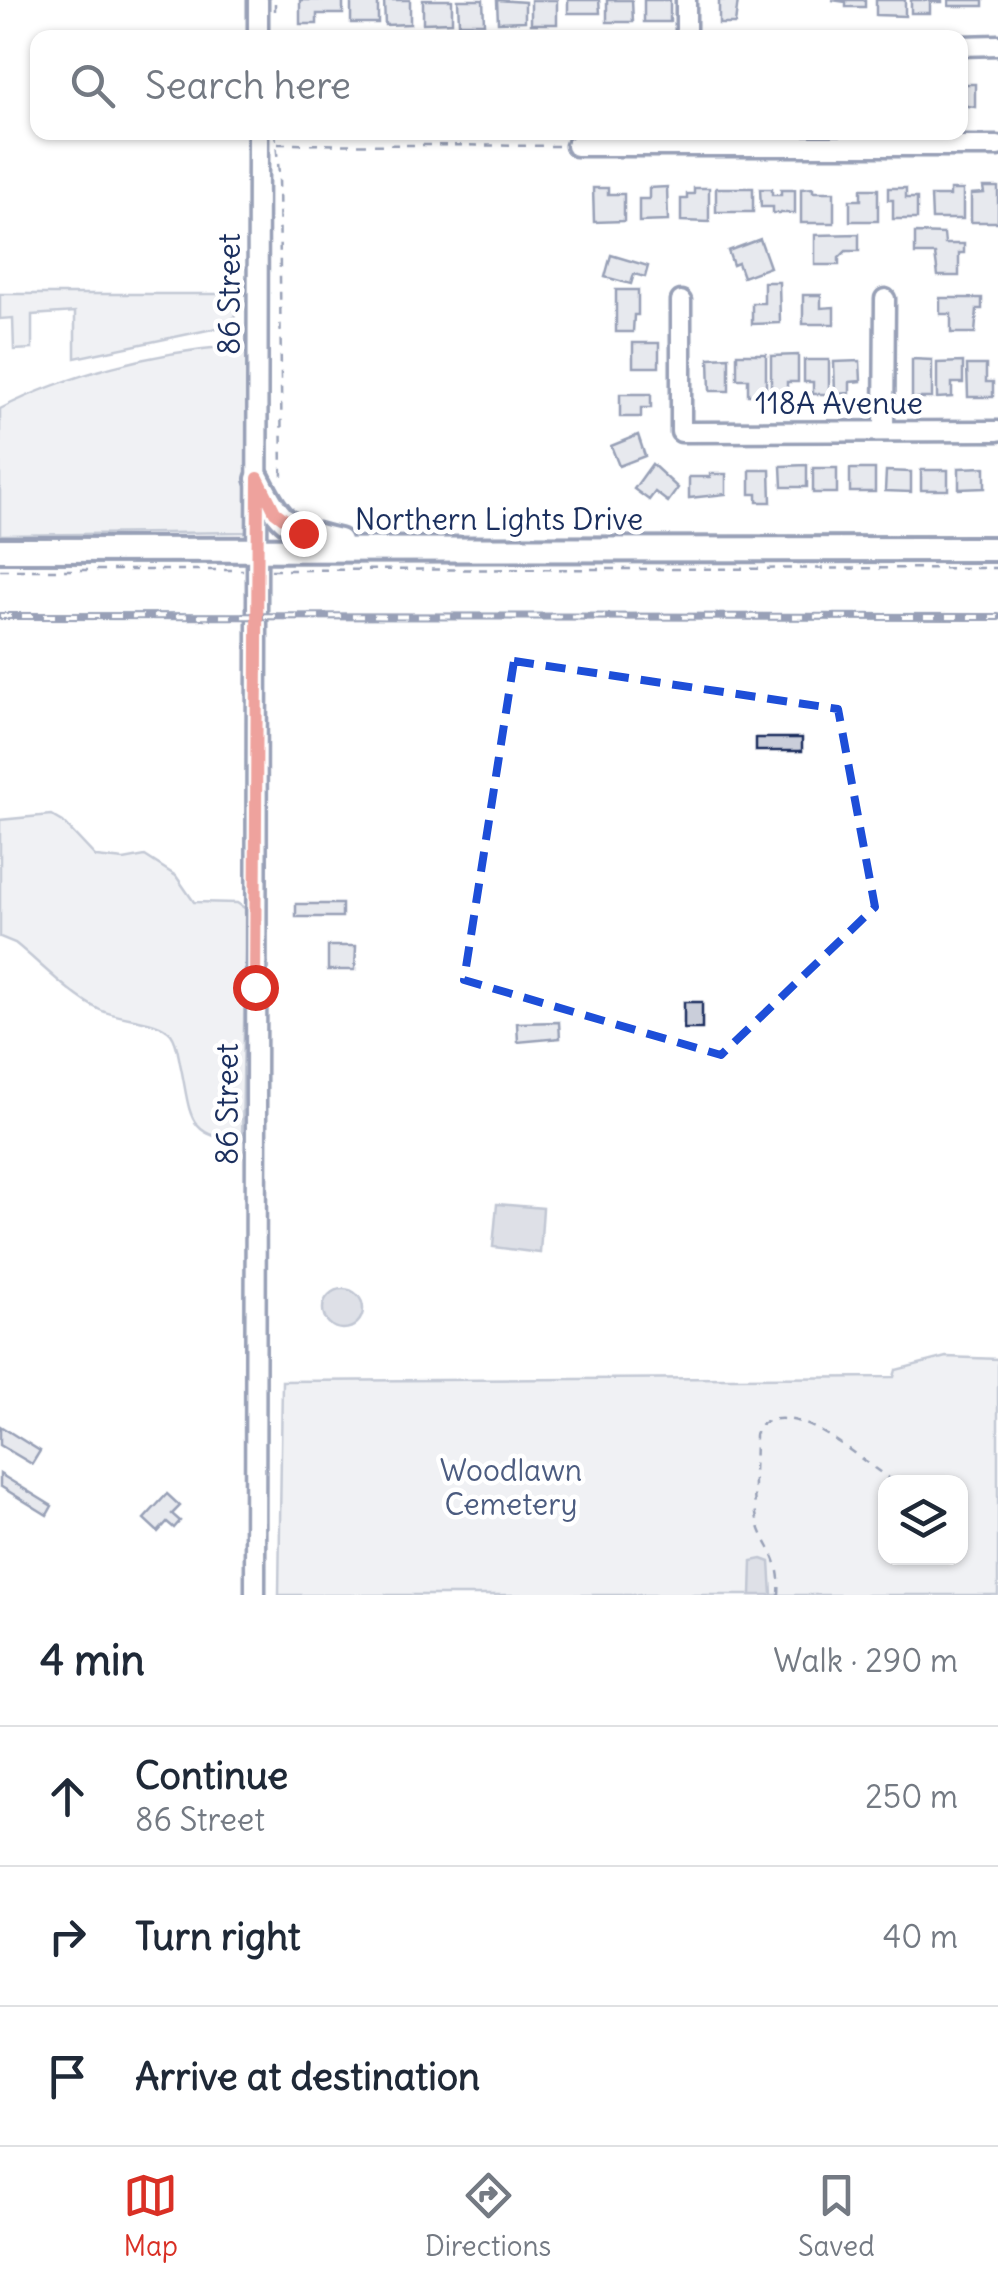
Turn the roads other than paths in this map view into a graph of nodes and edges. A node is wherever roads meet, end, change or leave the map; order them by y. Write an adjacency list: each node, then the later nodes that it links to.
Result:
1 (258, 0): 3 (street)
2 (686, 0): 4 (street)
3 (258, 30)
4 (686, 30)
5 (968, 46): 6 (street)
6 (998, 46)
7 (258, 140): 16 (street, 86 Street)
8 (669, 140): 10 (street)
9 (730, 140): 11 (street)
10 (576, 146)
11 (998, 146)
12 (885, 299): 14 (street)
13 (681, 301): 14 (street, 118A Avenue)
14 (884, 430): 15 (street, 118A Avenue)
15 (998, 431)
16 (258, 478): 19 (main road); 20 (street, 86 Street)
17 (998, 549): 19 (main road, Northern Lights Drive)
18 (0, 550): 20 (main road, Northern Lights Drive)
19 (377, 550): 20 (main road, Northern Lights Drive)
20 (258, 560): 21 (street, 86 Street)
21 (255, 1595)

